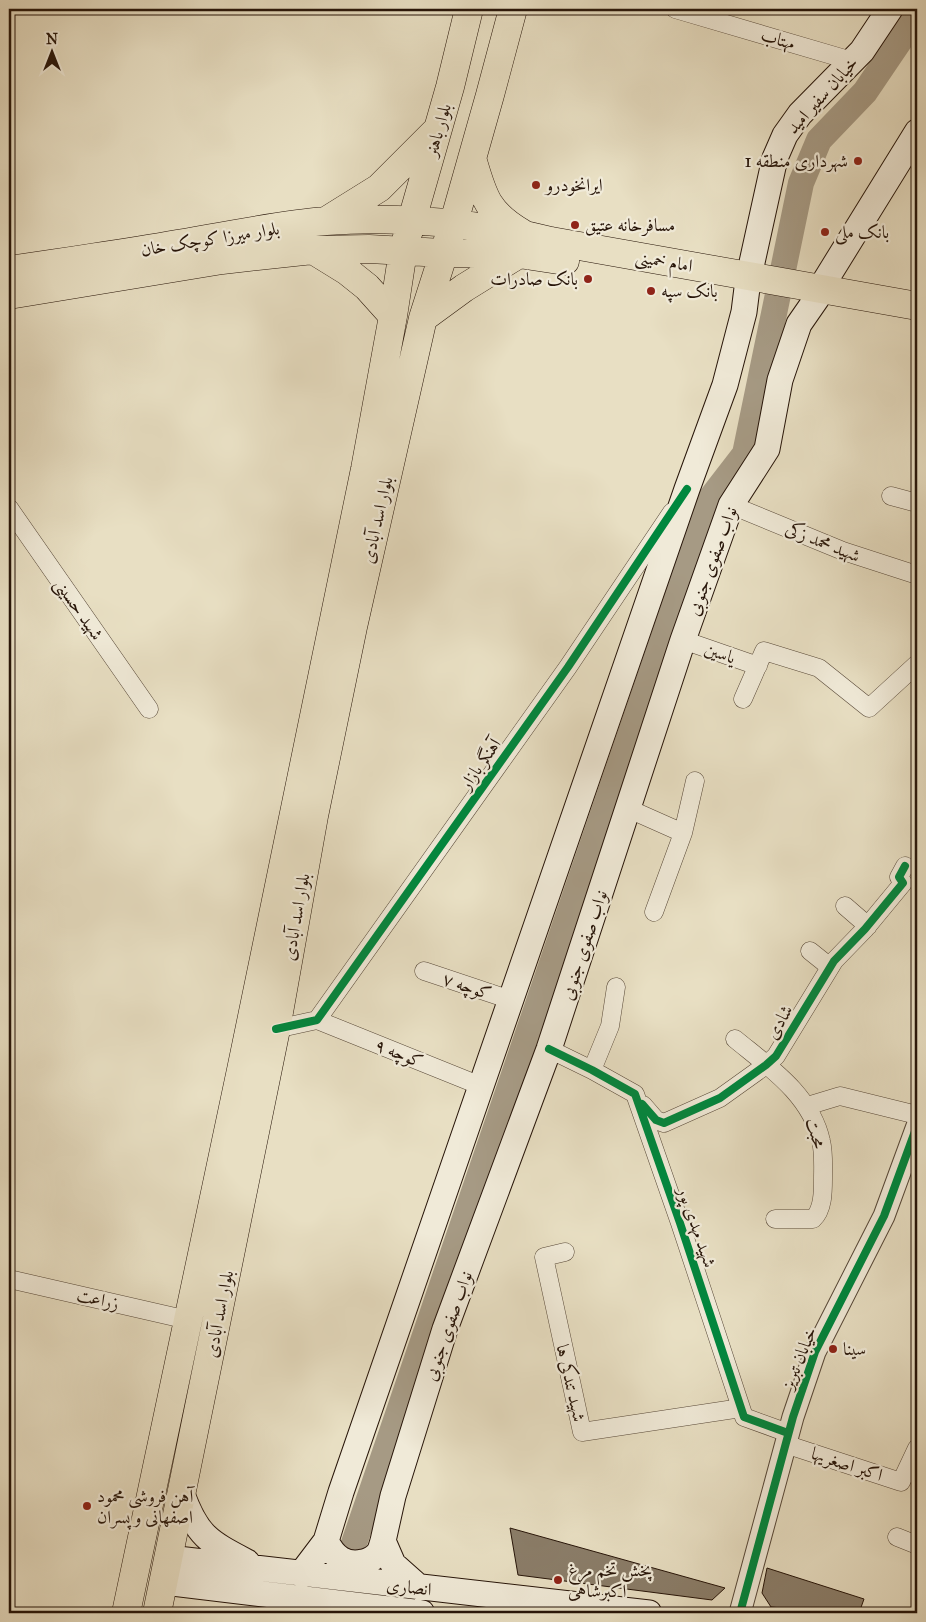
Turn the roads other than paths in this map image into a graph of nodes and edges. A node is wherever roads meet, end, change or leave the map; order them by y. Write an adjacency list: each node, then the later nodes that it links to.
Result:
1 (513, 9): 5 (main road)
2 (676, 9): 6 (street, مهتاب)
3 (890, 9): 6 (main road, خیابان سفیر امید)
4 (466, 20): 5 (main road); 7 (main road, بلوار باهنر)
5 (506, 39): 9 (main road)
6 (852, 61): 19 (main road, خیابان سفیر امید)
7 (438, 129): 10 (main road); 11 (main road, بلوار باهنر)
8 (917, 132): 20 (main road, نواب صفوی جنوبی)
9 (472, 158): 12 (main road); 13 (main road)
10 (325, 221): 11 (main road, بلوار میرزا کوچک خان); 14 (main road, بلوار میرزا کوچک خان)
11 (411, 221): 12 (main road, امام خمینی); 16 (main road, بلوار باهنر)
12 (452, 224): 13 (main road, امام خمینی); 17 (main road, بلوار اسد آبادی)
13 (521, 244): 17 (main road, امام خمینی); 19 (main road, امام خمینی); 25 (main road)
14 (219, 249): 15 (main road, بلوار میرزا کوچک خان); 18 (main road, بلوار میرزا کوچک خان); 21 (main road, بلوار میرزا کوچک خان)
15 (313, 250): 16 (main road, بلوار میرزا کوچک خان); 23 (main road)
16 (403, 251): 17 (main road, بلوار میرزا کوچک خان); 23 (main road, بلوار اسد آبادی)
17 (443, 253): 25 (main road, بلوار اسد آبادی)
18 (9, 270)
19 (754, 283): 20 (main road, امام خمینی); 26 (main road)
20 (814, 293): 22 (main road, امام خمینی); 24 (main road, امام خمینی); 29 (main road, نواب صفوی جنوبی)
21 (9, 295)
22 (917, 306)
23 (393, 316): 59 (main road, بلوار اسد آبادی)
24 (917, 316)
25 (423, 318): 50 (main road, بلوار اسد آبادی)
26 (687, 489): 48 (main road); 49 (street, آهنگر بازار)
27 (891, 496): 28 (street)
28 (917, 503)
29 (731, 505): 31 (street, شهید محمد زکی); 32 (main road, نواب صفوی جنوبی)
30 (9, 508): 36 (street, شهید حسینی)
31 (917, 576)
32 (683, 640): 34 (street, یاسین); 38 (main road, نواب صفوی جنوبی)
33 (917, 664): 34 (street)
34 (758, 666): 35 (street)
35 (743, 699)
36 (149, 709)
37 (695, 781): 39 (street)
38 (629, 809): 39 (street); 52 (main road, نواب صفوی جنوبی)
39 (683, 833): 42 (street)
40 (906, 866): 43 (street, شادی)
41 (845, 906): 43 (street)
42 (654, 912)
43 (868, 926): 45 (street, شادی)
44 (810, 951): 45 (street)
45 (830, 967): 53 (street, شادی)
46 (424, 971): 48 (street, کوچه ۷)
47 (616, 987): 54 (street)
48 (511, 1000): 55 (main road)
49 (317, 1020): 50 (street); 55 (street, کوچه ۹)
50 (276, 1029): 61 (main road, بلوار اسد آبادی)
51 (735, 1039): 53 (street, محبت)
52 (549, 1049): 54 (street); 71 (main road, نواب صفوی جنوبی)
53 (766, 1065): 56 (street, شادی); 57 (street, محبت)
54 (592, 1070): 56 (street)
55 (481, 1086): 72 (main road)
56 (635, 1094): 66 (street, شهید مهدی پور)
57 (807, 1106): 58 (street); 62 (street, محبت)
58 (917, 1114)
59 (230, 1121): 61 (main road); 65 (main road, بلوار اسد آبادی)
60 (917, 1126): 67 (street, خیابان تبریز)
61 (256, 1127): 69 (main road, بلوار اسد آبادی)
62 (776, 1219)
63 (565, 1252): 66 (street, شهید تندکی ها)
64 (9, 1279): 65 (street, زراعت)
65 (188, 1320): 74 (main road, بلوار اسد آبادی)
66 (740, 1408): 67 (street)
67 (787, 1438): 68 (street, اکبر اصغریها); 85 (street, خیابان تبریز)
68 (917, 1448)
69 (182, 1494): 75 (main road); 76 (main road, بلوار اسد آبادی)
70 (897, 1537): 73 (street)
71 (383, 1540): 72 (main road); 78 (main road)
72 (326, 1541): 77 (main road)
73 (917, 1545)
74 (136, 1565): 76 (main road); 81 (main road, بلوار اسد آبادی)
75 (260, 1569): 76 (main road, انصاری); 77 (main road, انصاری)
76 (166, 1570): 79 (main road, انصاری); 82 (main road, بلوار اسد آبادی)
77 (301, 1574): 78 (main road, انصاری)
78 (420, 1588): 80 (main road, انصاری)
79 (301, 1606): 83 (main road, انصاری)
80 (601, 1610): 84 (main road, انصاری)
81 (126, 1613)
82 (157, 1613)
83 (409, 1613)
84 (640, 1613)
85 (740, 1613)

